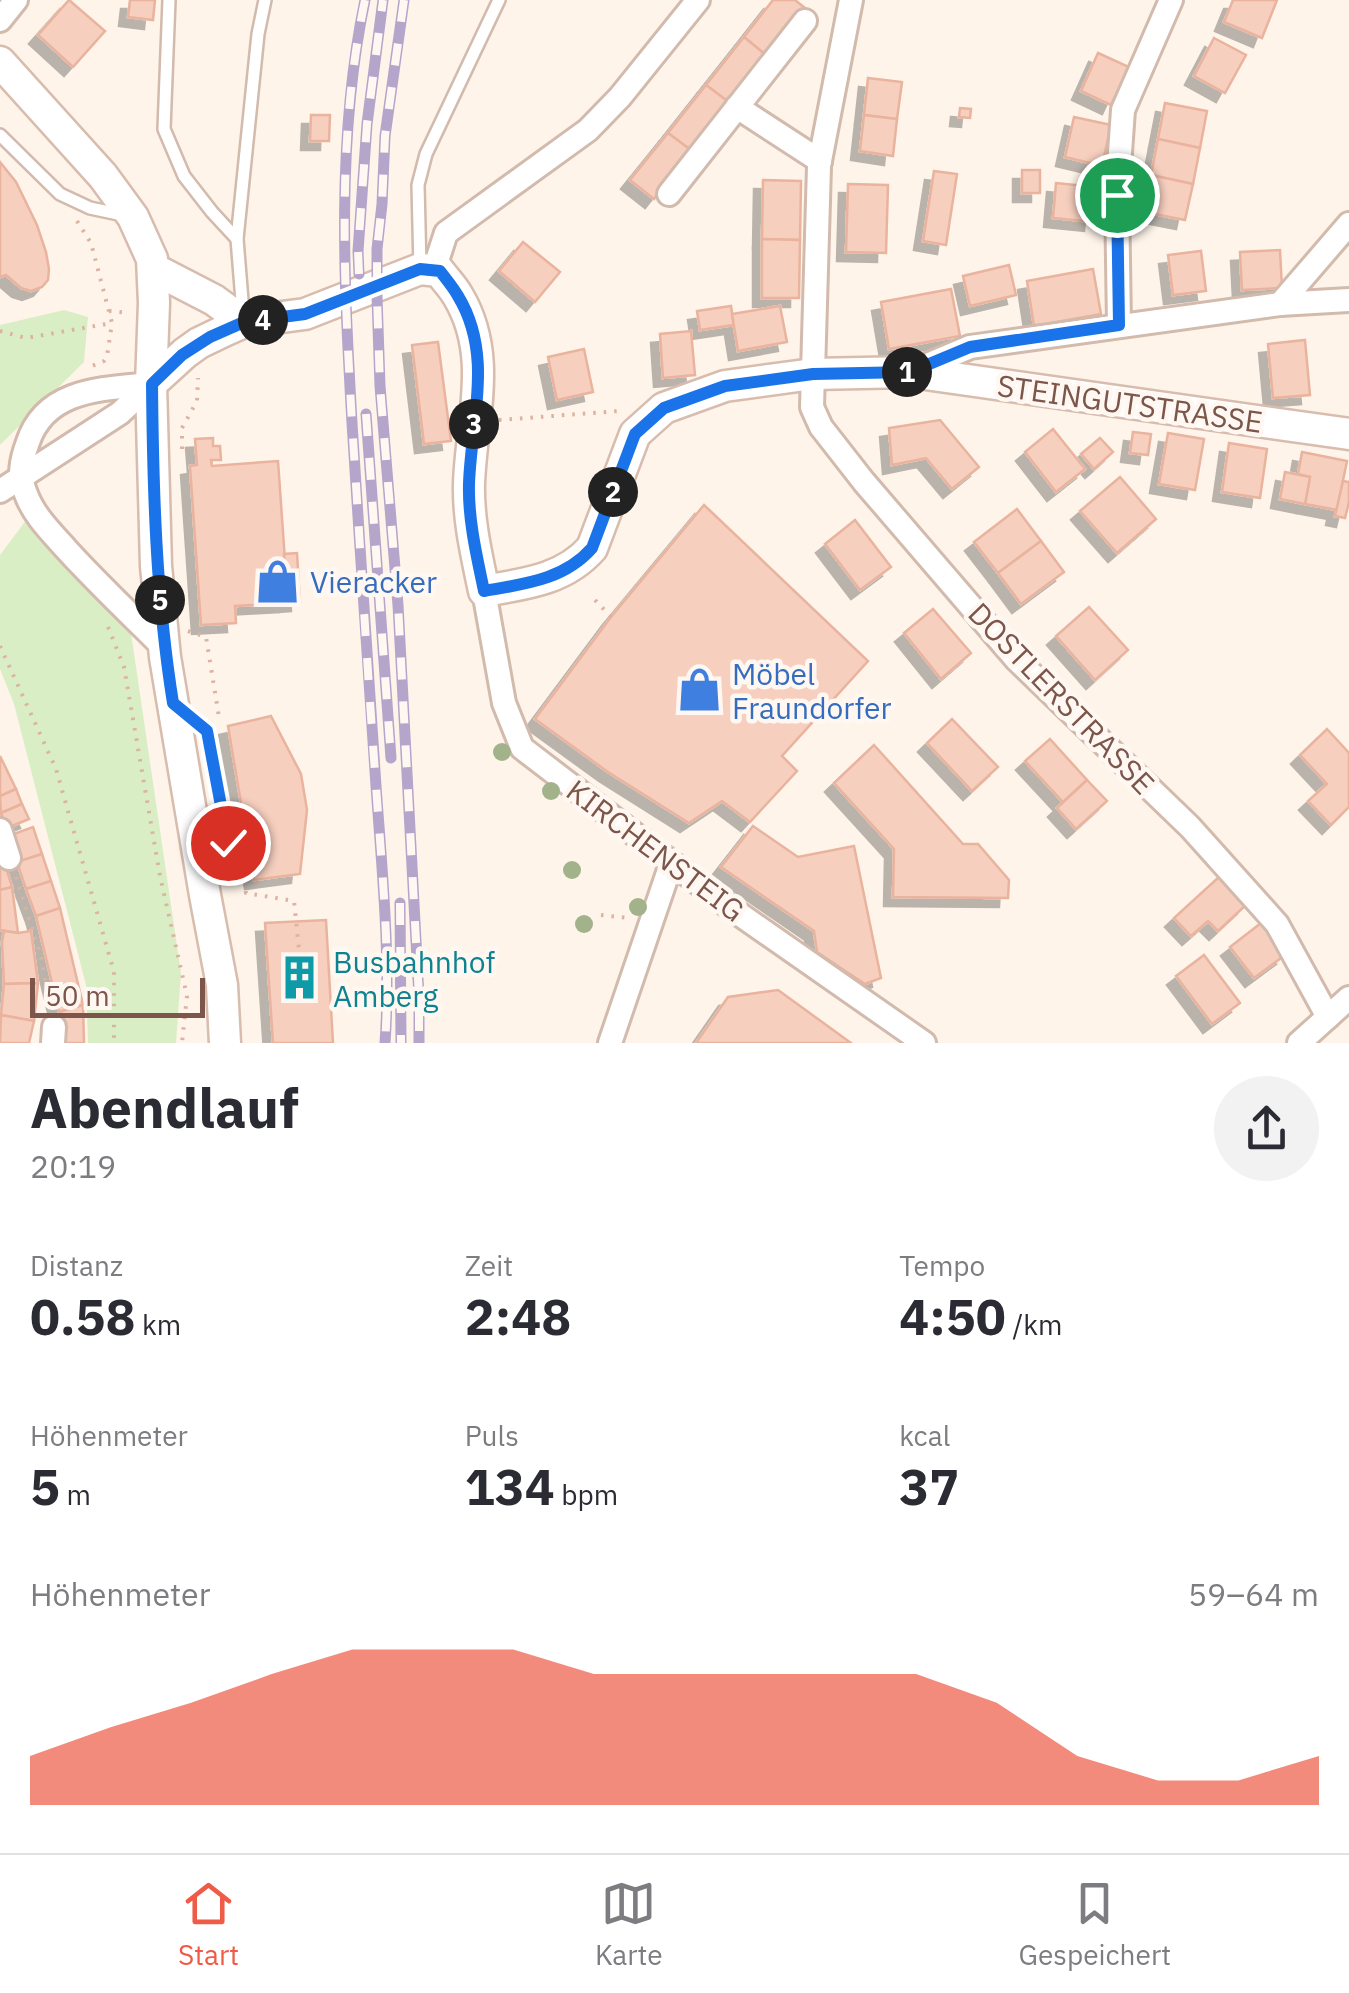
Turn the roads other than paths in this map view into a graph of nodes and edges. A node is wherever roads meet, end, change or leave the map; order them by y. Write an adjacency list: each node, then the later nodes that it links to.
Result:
1 (16, 0): 8 (street)
2 (169, 0): 17 (lane)
3 (265, 0): 17 (lane)
4 (499, 0): 19 (lane)
5 (698, 0): 19 (street)
6 (851, 0): 13 (street, DOSTLERSTRASSE)
7 (1171, 0): 23 (street)
8 (0, 20)
9 (805, 21): 11 (street)
10 (0, 62): 15 (street)
11 (737, 107): 13 (street); 14 (street)
12 (0, 135): 15 (lane)
13 (820, 161): 25 (street, DOSTLERSTRASSE)
14 (669, 194)
15 (133, 217): 18 (street)
16 (1349, 224): 21 (street)
17 (237, 238): 22 (lane)
18 (154, 269): 22 (street); 26 (street)
19 (428, 270): 22 (street); 30 (street)
20 (1349, 300): 21 (street, STEINGUTSTRASSE)
21 (1280, 304): 23 (street, STEINGUTSTRASSE)
22 (244, 322): 26 (street); 26 (street)
23 (1119, 325): 24 (street, STEINGUTSTRASSE)
24 (910, 372): 25 (street, STEINGUTSTRASSE); 27 (street, STEINGUTSTRASSE)
25 (813, 374): 30 (street, STEINGUTSTRASSE); 36 (street, DOSTLERSTRASSE)
26 (152, 384): 28 (street); 28 (street); 31 (street)
27 (1349, 434)
28 (21, 477): 29 (street); 31 (street)
29 (0, 491)
30 (484, 591): 34 (street, KIRCHENSTEIG)
31 (164, 649): 37 (street)
32 (0, 830): 33 (street)
33 (9, 858)
34 (671, 864): 38 (street); 39 (street, KIRCHENSTEIG)
35 (1349, 998): 36 (street)
36 (1328, 1017): 40 (street)
37 (225, 1043)
38 (610, 1043)
39 (924, 1043)
40 (1300, 1043)

